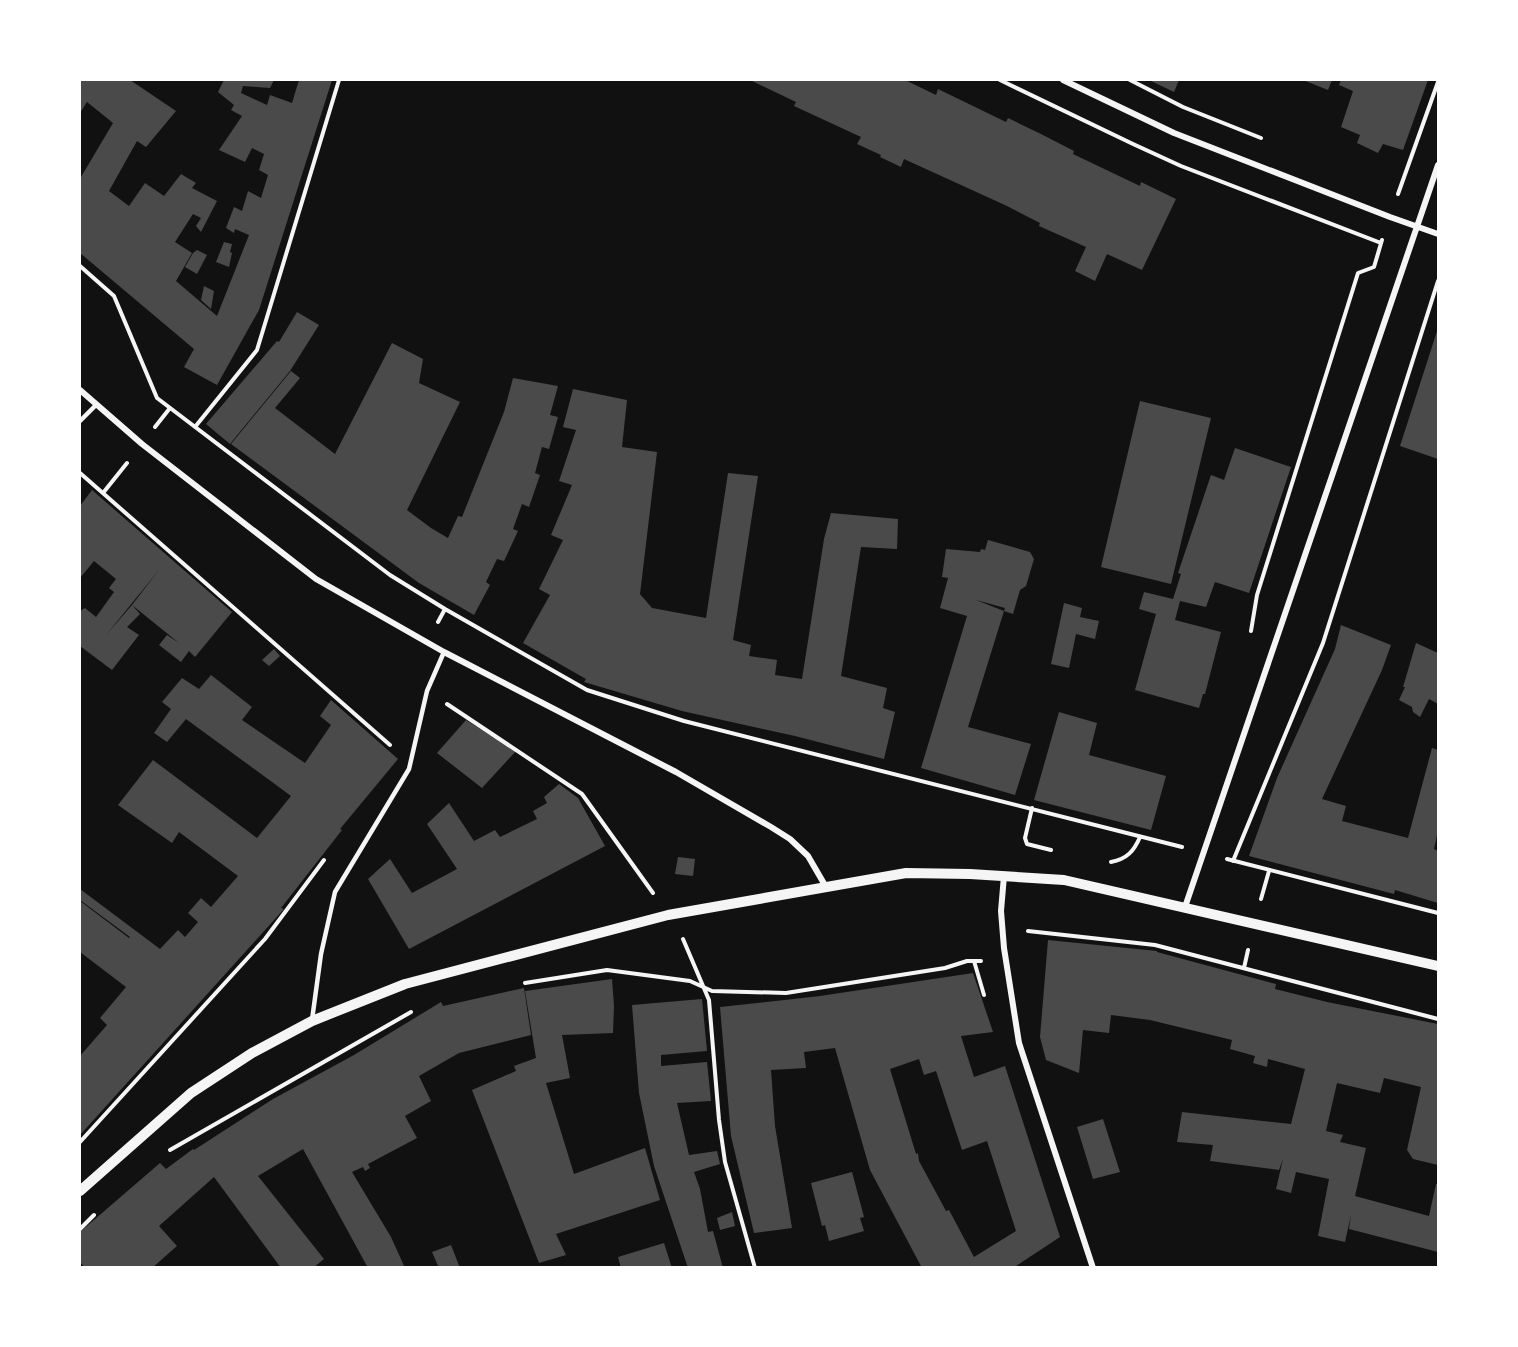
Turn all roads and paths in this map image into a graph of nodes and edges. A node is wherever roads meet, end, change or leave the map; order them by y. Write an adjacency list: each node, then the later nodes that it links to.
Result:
1 (339, 80): 17 (path)
2 (1064, 80): 9 (street)
3 (1130, 80): 5 (path)
4 (1438, 81): 7 (path)
5 (1272, 142)
6 (1438, 165): 8 (street)
7 (1396, 192): 8 (path); 9 (path)
8 (1425, 201): 10 (street)
9 (1390, 217): 10 (street); 20 (path)
10 (1416, 227): 11 (street); 30 (street)
11 (1438, 234)
12 (80, 266): 17 (path)
13 (1438, 281): 32 (path)
14 (80, 390): 15 (street)
15 (96, 405): 16 (lane); 21 (street)
16 (80, 422)
17 (195, 428): 19 (path)
18 (80, 473): 24 (path)
19 (445, 609): 21 (path); 25 (path)
20 (1250, 638)
21 (427, 643): 22 (street)
22 (444, 652): 23 (lane); 35 (street)
23 (427, 691): 38 (path); 46 (lane)
24 (391, 746)
25 (1032, 808): 27 (path); 29 (path)
26 (1184, 836): 28 (path)
27 (1140, 837): 28 (path); 33 (path)
28 (1180, 847): 30 (path)
29 (1057, 852)
30 (1203, 853): 32 (path); 36 (street)
31 (328, 855): 47 (path)
32 (1233, 861): 37 (path)
33 (1108, 863)
34 (1004, 876): 35 (street); 36 (street); 39 (street)
35 (826, 888): 38 (street)
36 (1185, 907): 41 (street)
37 (1438, 913)
38 (669, 915): 43 (path); 46 (street)
39 (1003, 928): 40 (street); 45 (path)
40 (1007, 961): 43 (path); 53 (street)
41 (1438, 966)
42 (522, 983): 43 (path)
43 (704, 987): 52 (path)
44 (417, 1009): 48 (path)
45 (1438, 1019)
46 (312, 1021): 49 (street)
47 (80, 1142)
48 (162, 1155)
49 (80, 1191)
50 (96, 1213): 51 (path)
51 (80, 1228)
52 (755, 1268)
53 (1092, 1268)

